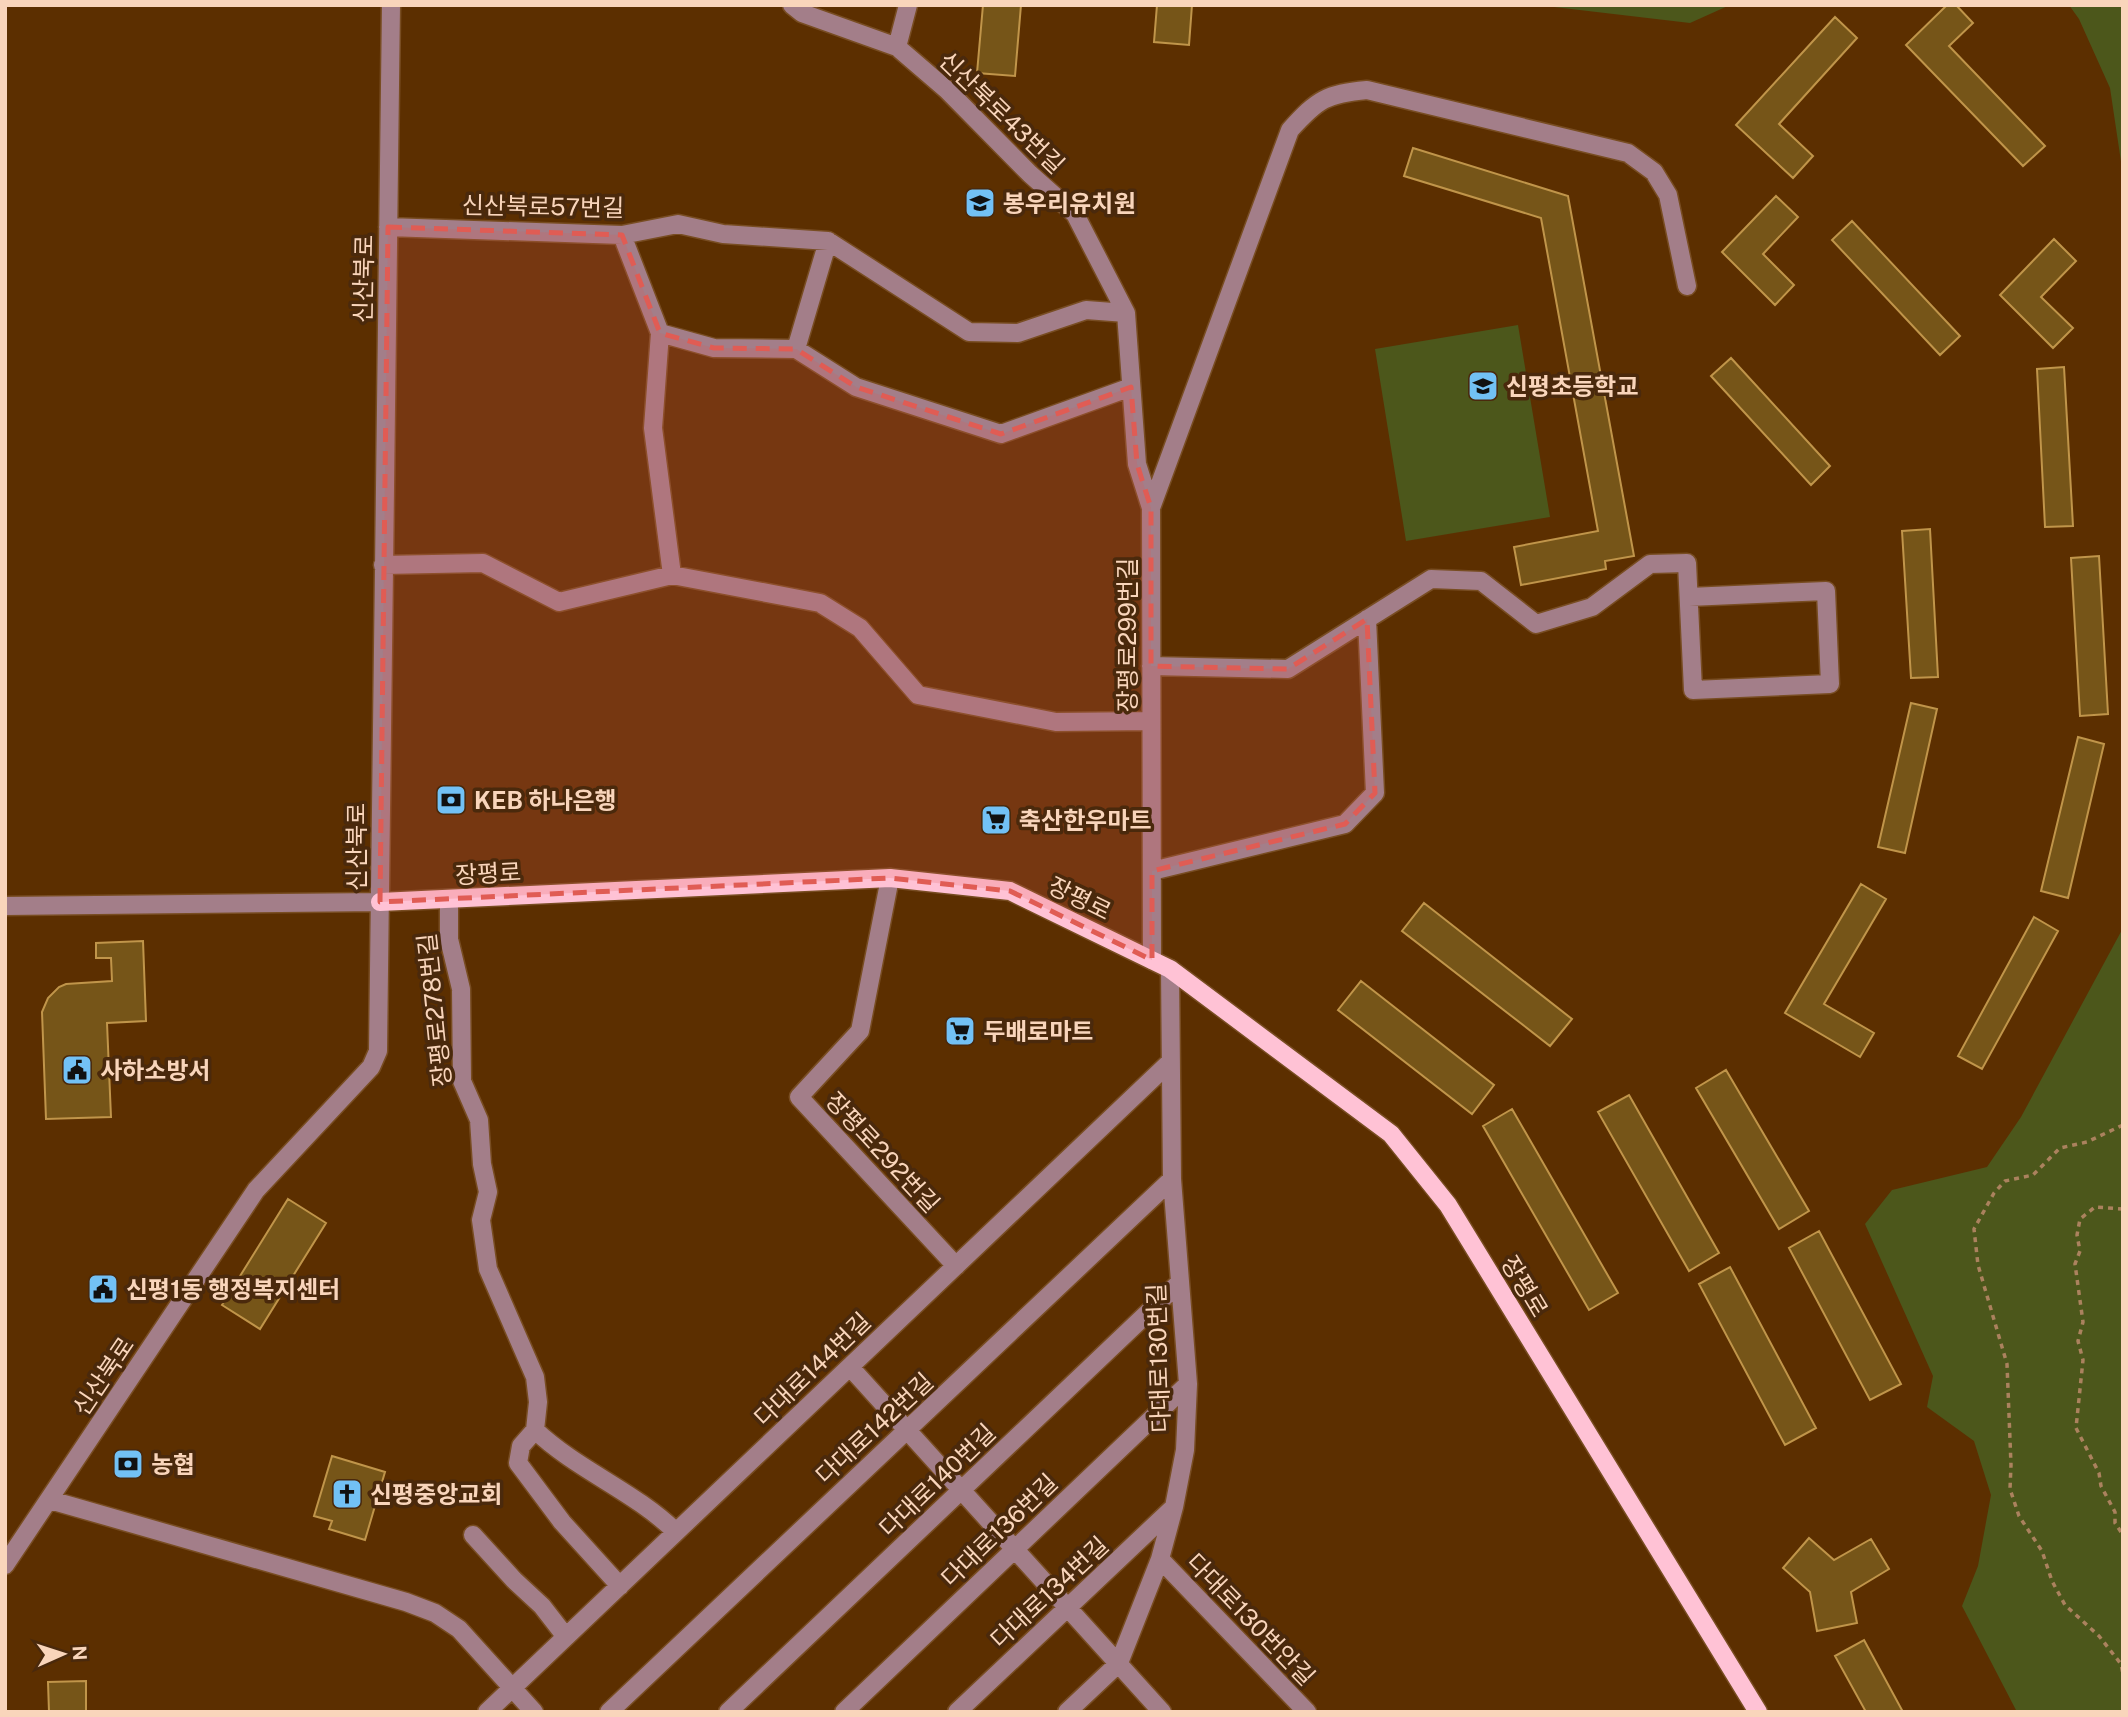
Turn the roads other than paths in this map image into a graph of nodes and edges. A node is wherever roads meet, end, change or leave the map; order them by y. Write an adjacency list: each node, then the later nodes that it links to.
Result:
1 (391, 5): 5 (street, 신산북로)
2 (792, 5): 4 (street, 신산북로43번길)
3 (908, 5): 4 (street)
4 (897, 47): 9 (street, 신산북로43번길)
5 (388, 228): 6 (street, 신산북로57번길); 14 (street, 신산북로)
6 (622, 235): 7 (street, 신산북로57번길); 10 (street)
7 (828, 241): 9 (street, 신산북로57번길); 11 (street)
8 (1687, 286): 13 (street)
9 (1126, 313): 12 (street, 장평로299번길)
10 (660, 333): 11 (street); 15 (street)
11 (796, 349): 12 (street)
12 (1131, 387): 13 (street, 장평로299번길)
13 (1151, 508): 18 (street, 장평로299번길)
14 (383, 565): 15 (street); 23 (street, 신산북로)
15 (672, 575): 19 (street)
16 (1689, 597): 16 (street); 17 (street)
17 (1367, 619): 18 (street); 20 (street)
18 (1151, 666): 19 (street, 장평로299번길)
19 (1152, 721): 20 (street, 장평로299번길)
20 (1152, 871): 25 (street, 장평로299번길)
21 (890, 878): 22 (main road, 장평로); 25 (main road, 장평로); 29 (street, 장평로292번길)
22 (449, 900): 23 (main road, 장평로); 33 (street, 장평로278번길)
23 (380, 902): 24 (street, 장평로); 36 (street, 신산북로)
24 (5, 906)
25 (1152, 960): 26 (main road, 장평로)
26 (1170, 969): 27 (street, 다대로130번길); 57 (main road, 장평로)
27 (1170, 1062): 28 (street, 다대로130번길); 29 (street, 다대로144번길)
28 (1172, 1179): 30 (street, 다대로130번길); 34 (street, 다대로142번길)
29 (956, 1266): 31 (street, 다대로144번길)
30 (1180, 1283): 32 (street, 다대로130번길); 35 (street, 다대로140번길)
31 (850, 1367): 34 (street); 38 (street, 다대로144번길)
32 (1188, 1384): 37 (street, 다대로130번길); 40 (street, 다대로136번길)
33 (535, 1430): 38 (street); 43 (street)
34 (907, 1430): 35 (street); 50 (street, 다대로142번길)
35 (961, 1490): 40 (street); 51 (street, 다대로140번길)
36 (50, 1500): 42 (street, 신산북로); 47 (street)
37 (1174, 1507): 41 (street, 다대로130번길); 44 (street, 다대로134번길)
38 (676, 1532): 43 (street, 다대로144번길)
39 (474, 1535): 45 (street)
40 (1015, 1549): 44 (street); 52 (street, 다대로136번길)
41 (1160, 1559): 46 (street, 다대로130번길); 56 (street, 다대로130번안길)
42 (5, 1565)
43 (620, 1586): 45 (street, 다대로144번길)
44 (1068, 1607): 46 (street); 53 (street, 다대로134번길)
45 (566, 1637): 47 (street, 다대로144번길)
46 (1119, 1662): 54 (street, 다대로130번길); 55 (street)
47 (513, 1688): 48 (street, 다대로144번길); 49 (street)
48 (487, 1712)
49 (534, 1712)
50 (609, 1712)
51 (728, 1712)
52 (844, 1712)
53 (957, 1712)
54 (1067, 1712)
55 (1162, 1712)
56 (1307, 1712)
57 (1758, 1712)

